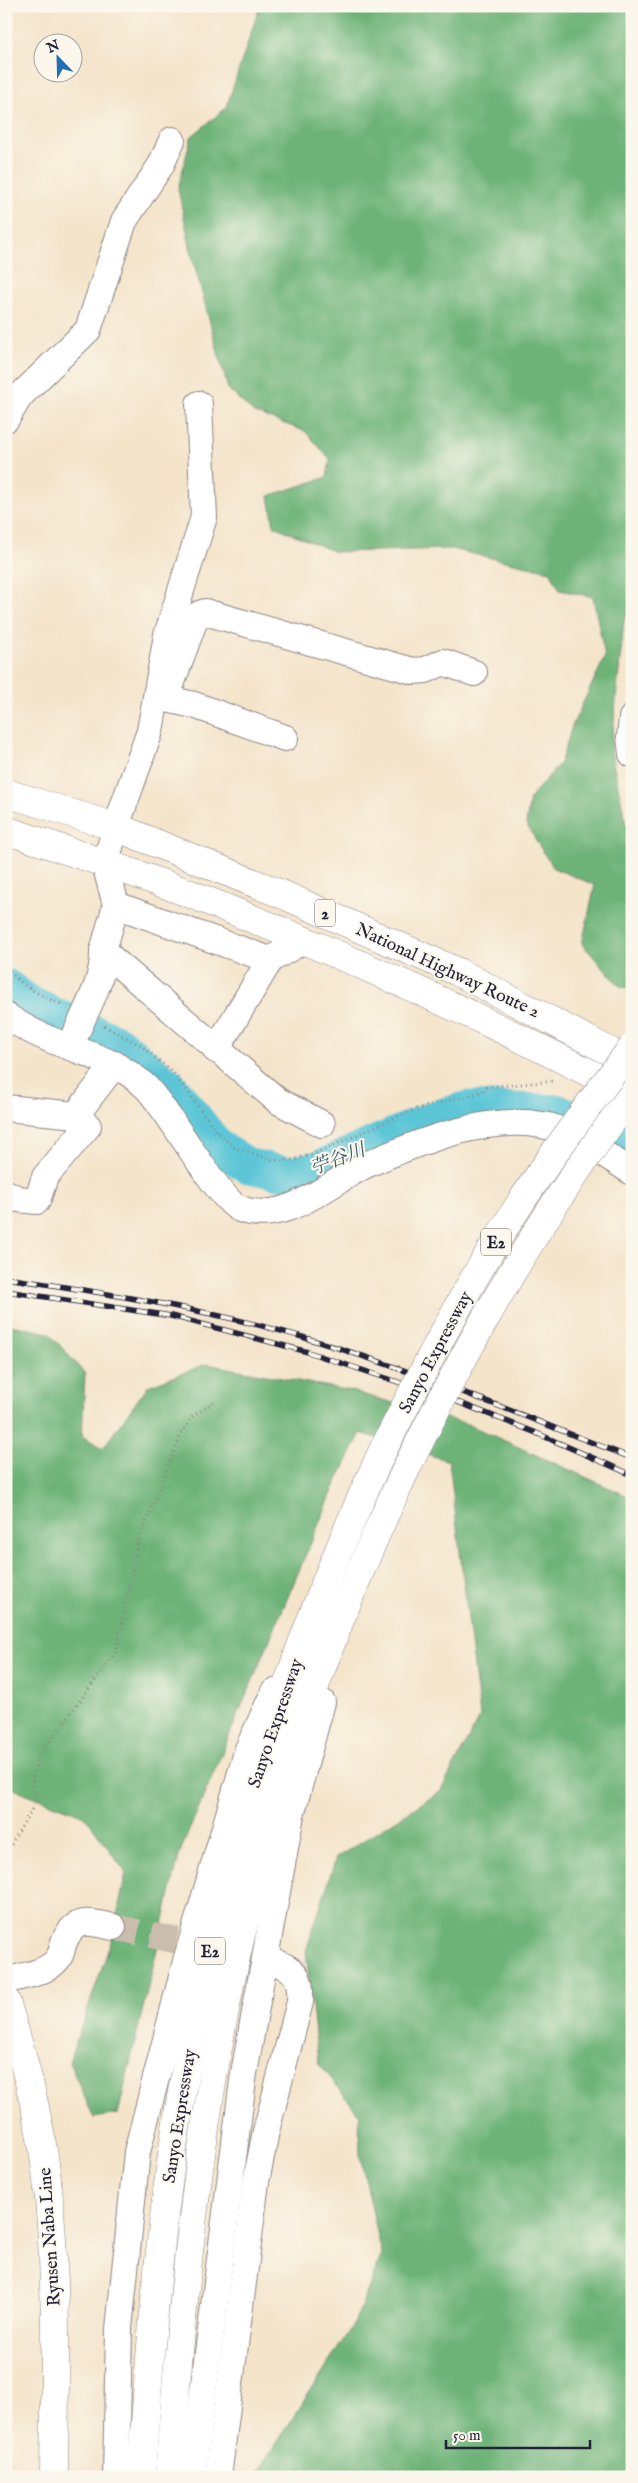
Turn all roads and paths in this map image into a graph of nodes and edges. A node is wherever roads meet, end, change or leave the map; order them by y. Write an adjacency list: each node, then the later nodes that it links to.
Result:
1 (172, 140): 3 (street)
2 (199, 404): 5 (street)
3 (6, 419)
4 (474, 673): 5 (street)
5 (159, 699): 7 (street); 10 (street)
6 (632, 718): 8 (street)
7 (285, 738)
8 (632, 754)
9 (6, 792): 10 (main road, National Highway Route 2 / 2)
10 (116, 827): 12 (street); 21 (main road, National Highway Route 2 / 2)
11 (6, 830): 12 (main road, National Highway Route 2 / 2)
12 (106, 864): 13 (street); 14 (main road, National Highway Route 2 / 2)
13 (116, 905): 15 (street); 16 (street)
14 (304, 940): 16 (street); 24 (main road, National Highway Route 2 / 2)
15 (103, 951): 18 (street); 20 (street)
16 (270, 960): 20 (street)
17 (6, 1016): 18 (street)
18 (72, 1044): 22 (street)
19 (632, 1048): 31 (main road, Sanyo Expressway / E2, bridge)
20 (216, 1050): 27 (street)
21 (632, 1063)
22 (115, 1064): 26 (street); 28 (street)
23 (118, 1091): 26 (street)
24 (632, 1095): 32 (main road, Sanyo Expressway / E2, bridge)
25 (6, 1108): 26 (street)
26 (82, 1121): 29 (street)
27 (322, 1124)
28 (632, 1172)
29 (6, 1192)
30 (214, 1402): 33 (path)
31 (326, 1578): 39 (street); 40 (main road, Sanyo Expressway / E2)
32 (352, 1590): 41 (main road, Sanyo Expressway / E2); 42 (street)
33 (6, 1853)
34 (113, 1927): 36 (street)
35 (273, 1961): 43 (street)
36 (6, 1980)
37 (6, 2001): 38 (main road, Ryusen Naba Line)
38 (54, 2477)
39 (116, 2477)
40 (141, 2477)
41 (169, 2477)
42 (192, 2477)
43 (218, 2477)

